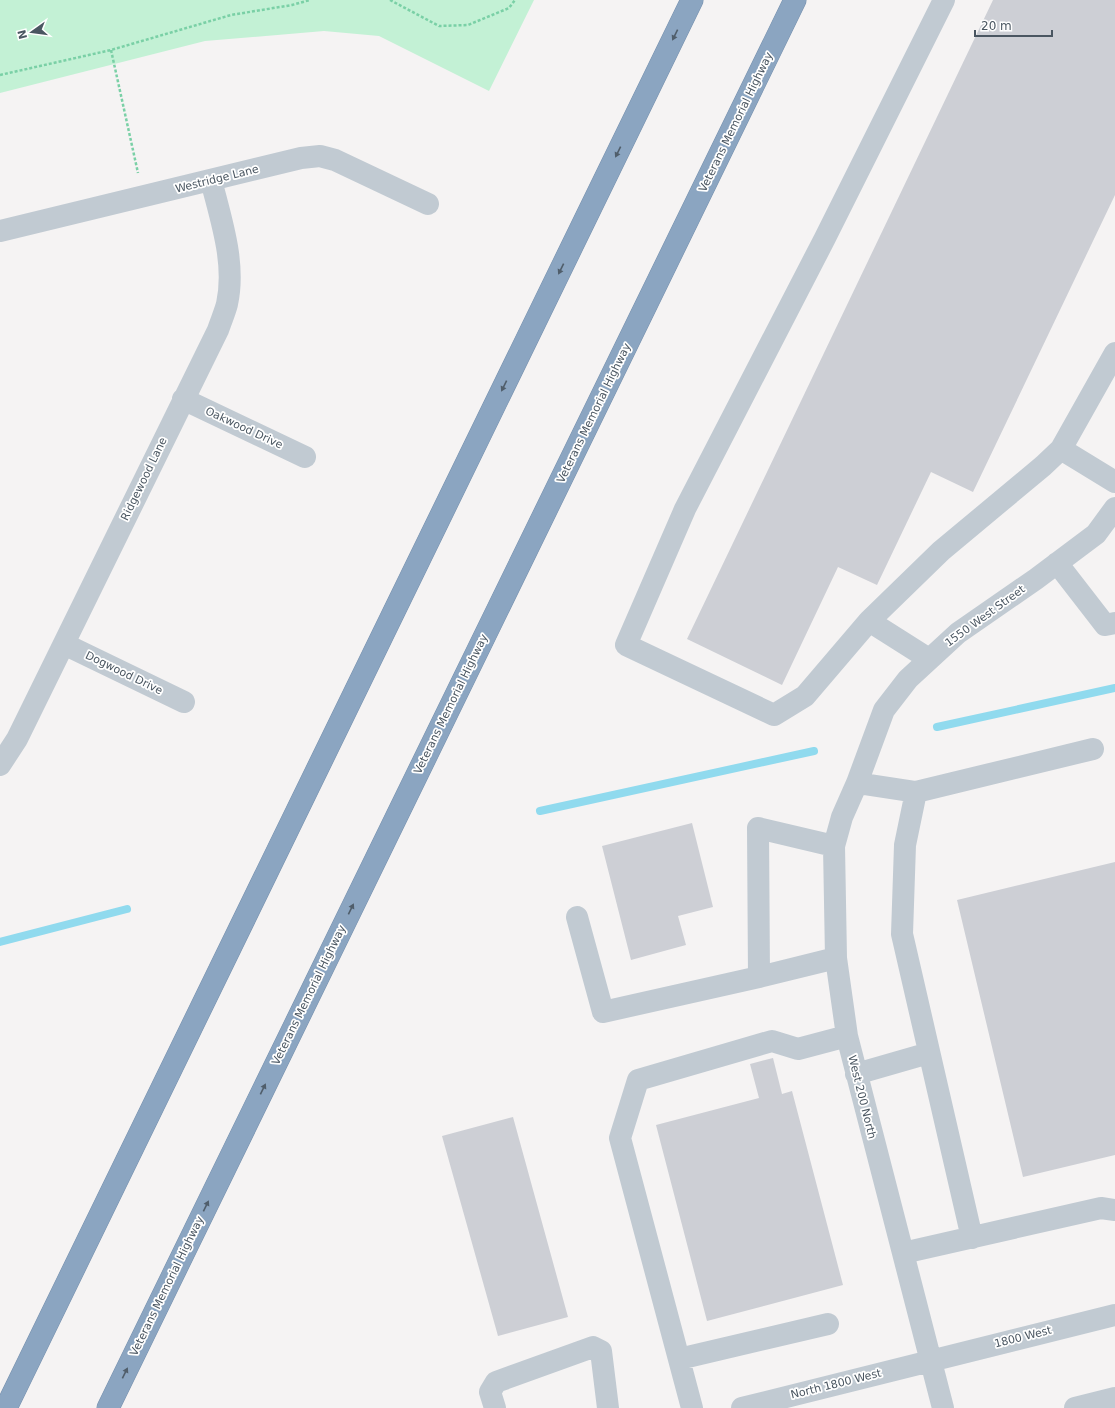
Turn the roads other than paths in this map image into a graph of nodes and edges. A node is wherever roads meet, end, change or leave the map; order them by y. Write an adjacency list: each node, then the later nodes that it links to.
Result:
1 (692, 0): 39 (highway, one-way to 39)
2 (795, 0): 40 (highway, Veterans Memorial Highway, one-way to 2)
3 (944, 0): 14 (street)
4 (211, 180): 5 (street, Westridge Lane); 6 (street, Westridge Lane); 8 (street, Ridgewood Lane)
5 (428, 204)
6 (0, 231)
7 (1115, 353): 9 (street)
8 (183, 399): 10 (street, Oakwood Drive); 16 (street, Ridgewood Lane)
9 (1061, 449): 11 (street); 14 (street)
10 (305, 457)
11 (1115, 482)
12 (1115, 508): 13 (street, 1550 West Street)
13 (1057, 563): 15 (street); 17 (street, 1550 West Street)
14 (869, 621): 17 (street)
15 (1115, 623)
16 (64, 644): 18 (street, Dogwood Drive); 20 (street, Ridgewood Lane)
17 (929, 659): 21 (street, 1550 West Street)
18 (184, 702)
19 (1093, 748): 22 (street)
20 (0, 765)
21 (856, 783): 22 (street); 23 (street, West 200 North)
22 (916, 792): 28 (street)
23 (834, 846): 25 (street, West 200 North); 26 (street)
24 (576, 917): 26 (street)
25 (836, 958): 26 (street); 27 (street, West 200 North)
26 (758, 977)
27 (847, 1036): 29 (street, West 200 North); 35 (street)
28 (929, 1053): 29 (street); 31 (street)
29 (856, 1074): 32 (street, West 200 North)
30 (1115, 1210): 31 (street)
31 (972, 1238): 32 (street)
32 (903, 1253): 36 (street, West 200 North)
33 (1115, 1314): 36 (street, 1800 West)
34 (828, 1324): 35 (street)
35 (679, 1360): 43 (street)
36 (931, 1360): 38 (street, North 1800 West); 45 (street, West 200 North)
37 (1115, 1398): 46 (street)
38 (813, 1399): 44 (street, North 1800 West)
39 (6, 1408)
40 (108, 1408)
41 (494, 1408): 42 (street)
42 (608, 1408)
43 (692, 1408)
44 (742, 1408)
45 (943, 1408)
46 (1075, 1408)

